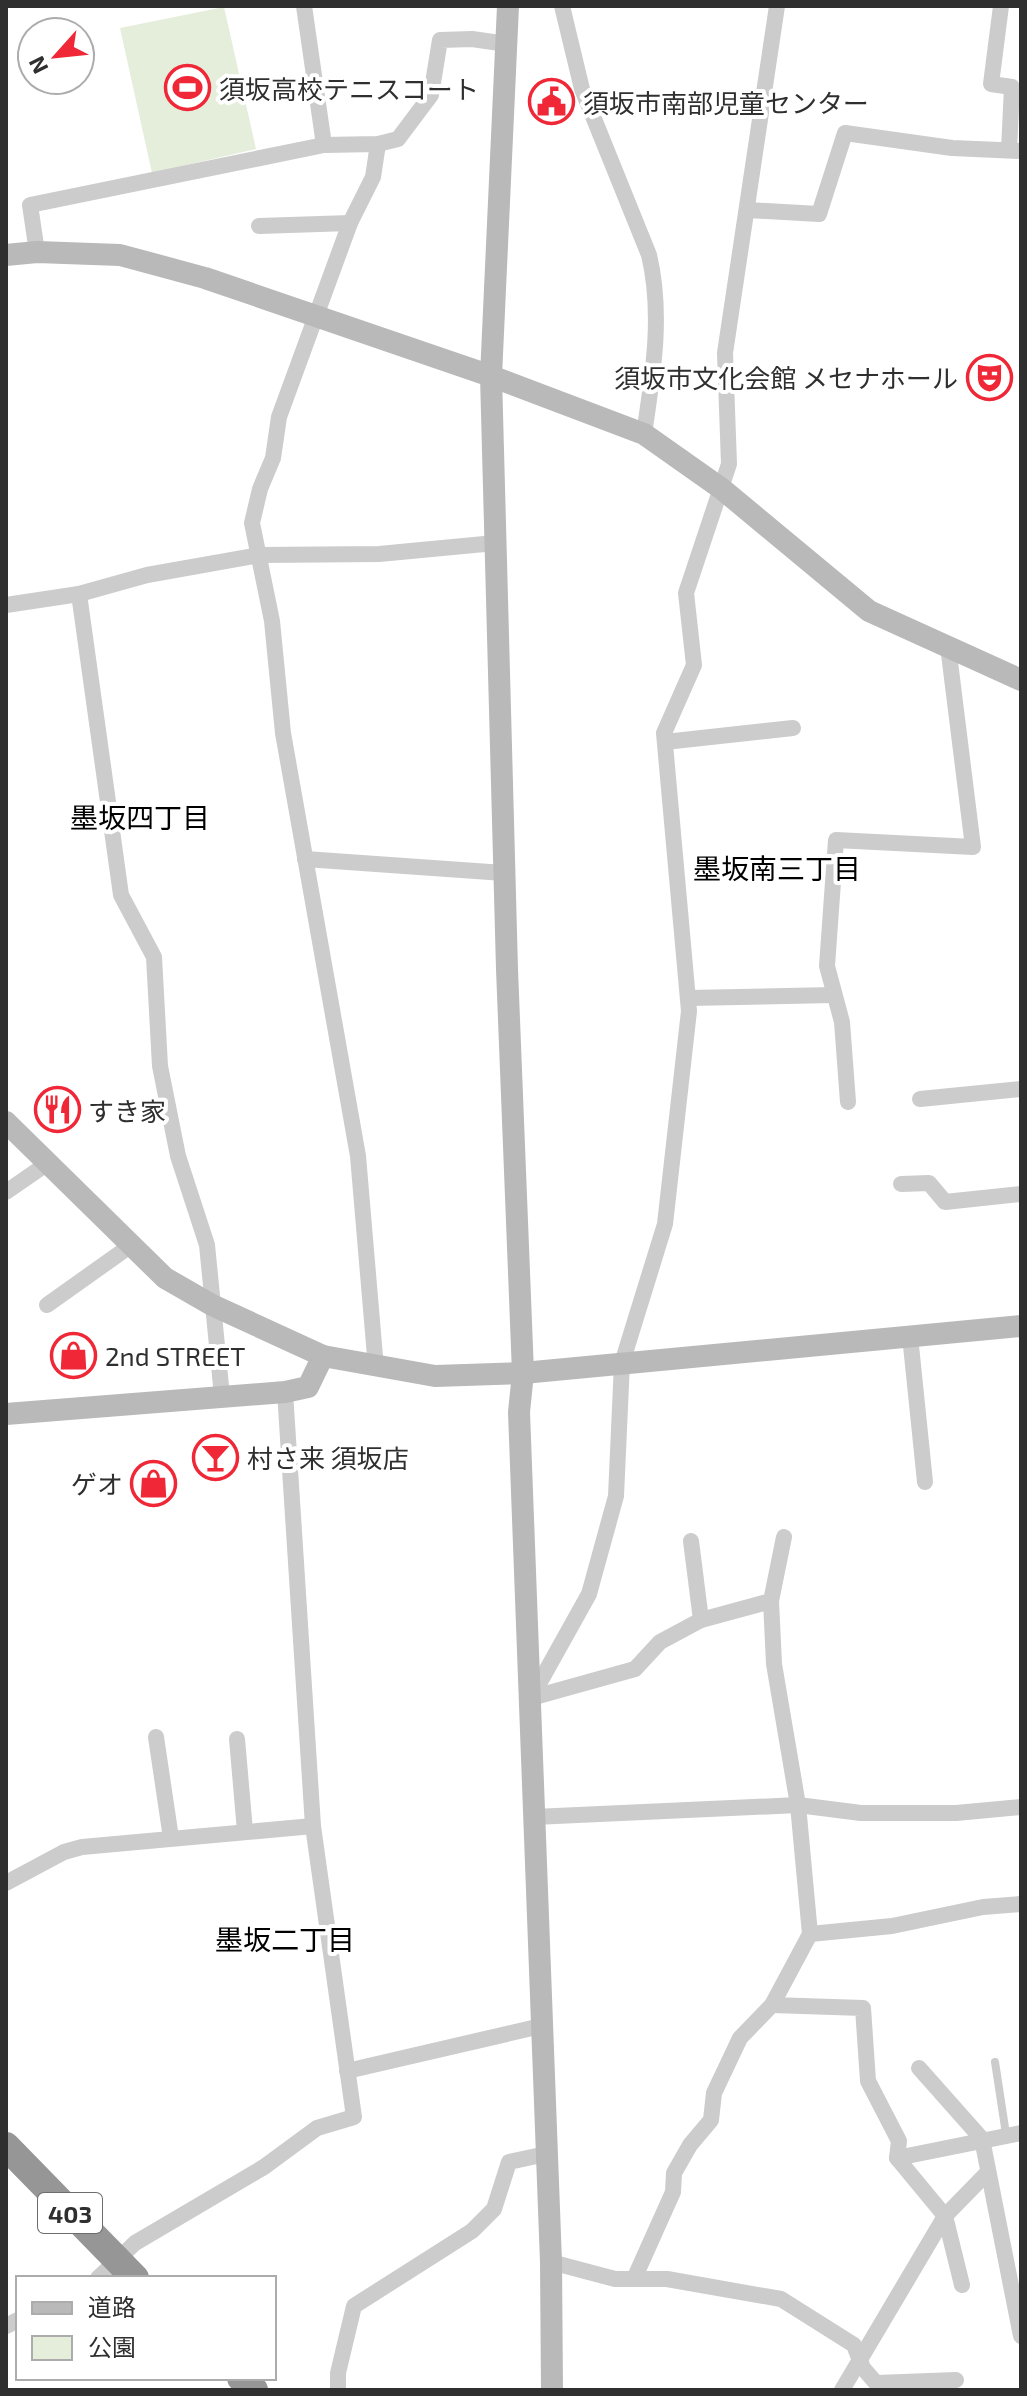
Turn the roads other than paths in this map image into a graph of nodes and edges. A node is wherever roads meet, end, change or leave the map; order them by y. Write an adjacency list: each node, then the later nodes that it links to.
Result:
1 (304, 6): 8 (street)
2 (508, 6): 6 (street)
3 (562, 6): 17 (street)
4 (777, 6): 10 (street)
5 (1001, 6): 9 (street)
6 (507, 44): 7 (street); 16 (street)
7 (378, 144): 8 (street); 11 (street)
8 (324, 145): 13 (street)
9 (1015, 150): 10 (street)
10 (748, 210): 18 (street)
11 (350, 223): 12 (street); 15 (street)
12 (259, 226)
13 (37, 252): 14 (street); 15 (street)
14 (6, 255)
15 (314, 316): 16 (street); 20 (street)
16 (491, 376): 17 (street); 19 (street)
17 (644, 434): 18 (street)
18 (722, 489): 23 (street); 26 (street)
19 (495, 543): 20 (street); 28 (street)
20 (260, 555): 21 (street); 27 (street)
21 (79, 594): 22 (street); 41 (street)
22 (6, 605)
23 (948, 646): 24 (street); 29 (street)
24 (1021, 680)
25 (793, 728): 26 (street)
26 (665, 742): 30 (street)
27 (305, 859): 28 (street); 46 (street)
28 (504, 873): 47 (street)
29 (834, 995): 30 (street); 33 (street)
30 (688, 998): 45 (street)
31 (1021, 1089): 32 (street)
32 (920, 1099)
33 (848, 1102)
34 (6, 1122): 35 (street)
35 (48, 1163): 37 (street); 39 (street)
36 (901, 1184): 38 (street)
37 (6, 1192)
38 (1021, 1194)
39 (130, 1246): 40 (street); 41 (street)
40 (47, 1305)
41 (212, 1305): 44 (street); 49 (street)
42 (1021, 1326): 43 (street)
43 (910, 1336): 45 (street); 51 (street)
44 (323, 1356): 46 (street); 48 (street)
45 (622, 1363): 47 (street); 56 (street)
46 (376, 1368): 47 (street)
47 (523, 1373): 56 (street)
48 (285, 1392): 49 (street); 62 (street)
49 (222, 1396): 50 (street)
50 (6, 1414)
51 (925, 1482)
52 (784, 1537): 54 (street)
53 (691, 1541): 55 (street)
54 (771, 1601): 55 (street); 59 (street)
55 (701, 1620): 56 (street)
56 (531, 1698): 61 (street)
57 (156, 1737): 64 (street)
58 (237, 1739): 63 (street)
59 (798, 1805): 60 (street); 61 (street); 67 (street)
60 (1021, 1807)
61 (534, 1817): 69 (street)
62 (313, 1826): 63 (street); 72 (street)
63 (245, 1831): 64 (street)
64 (171, 1838): 65 (street)
65 (6, 1883)
66 (1021, 1904): 67 (street)
67 (810, 1934): 68 (street)
68 (772, 2005): 77 (street); 82 (street)
69 (541, 2026): 72 (street); 76 (street)
70 (995, 2062): 73 (lane)
71 (919, 2068): 74 (street)
72 (347, 2071): 81 (street)
73 (1014, 2134): 74 (street)
74 (982, 2139): 77 (street); 78 (street)
75 (6, 2146): 81 (highway, 403)
76 (546, 2154): 80 (street); 88 (street)
77 (897, 2158): 79 (street)
78 (988, 2172): 79 (street); 84 (street)
79 (945, 2216): 83 (street); 85 (street)
80 (551, 2262): 82 (street); 89 (street)
81 (117, 2272)
82 (634, 2279): 85 (street)
83 (962, 2285)
84 (1021, 2336)
85 (860, 2361): 87 (street); 90 (street)
86 (956, 2380): 87 (street)
87 (922, 2386)
88 (338, 2390)
89 (552, 2390)
90 (842, 2390)

